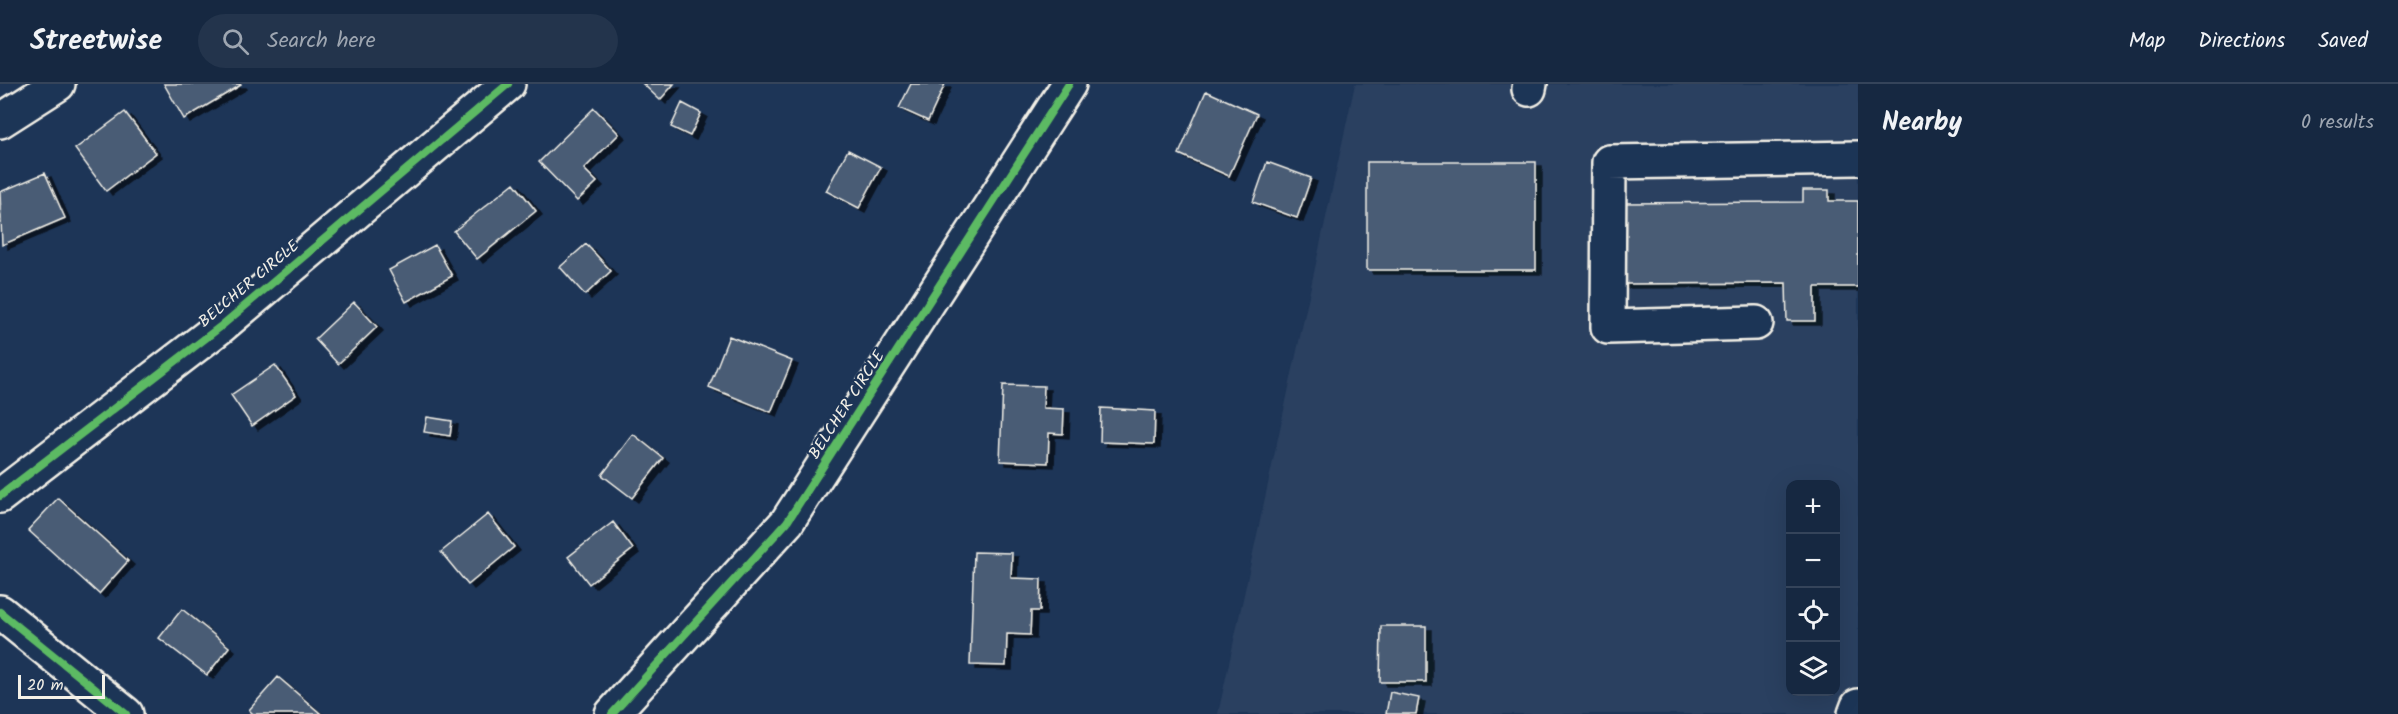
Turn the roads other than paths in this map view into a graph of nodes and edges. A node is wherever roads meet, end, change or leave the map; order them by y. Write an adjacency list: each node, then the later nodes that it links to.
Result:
1 (58, 84): 4 (street)
2 (508, 84): 7 (street, BELCHER CIRCLE)
3 (1069, 84): 11 (street, BELCHER CIRCLE)
4 (0, 122)
5 (1858, 158): 6 (street)
6 (1756, 323)
7 (0, 496)
8 (0, 612): 10 (street)
9 (1858, 706): 12 (street)
10 (126, 714)
11 (612, 714)
12 (1855, 714)

